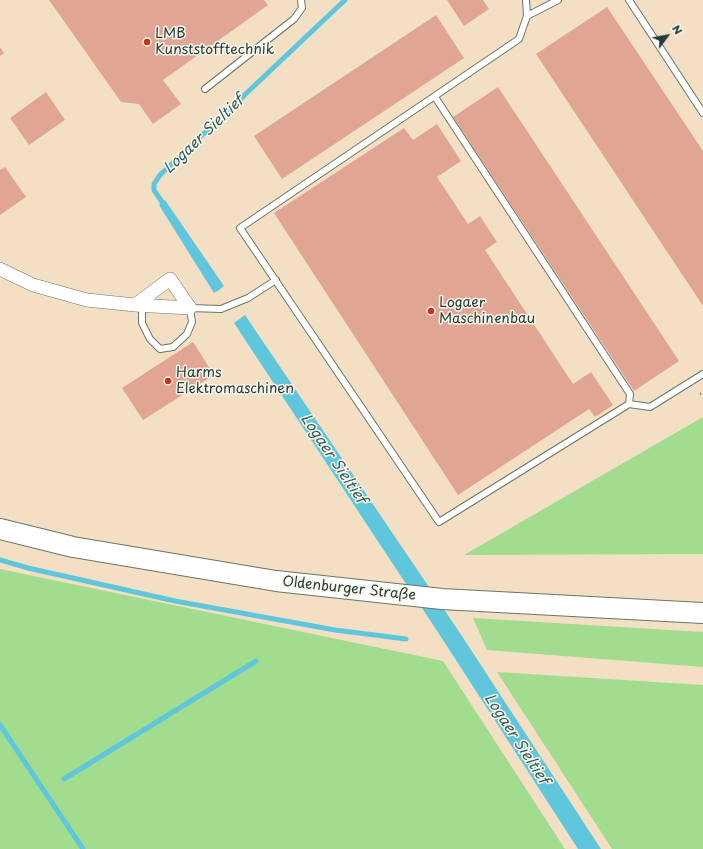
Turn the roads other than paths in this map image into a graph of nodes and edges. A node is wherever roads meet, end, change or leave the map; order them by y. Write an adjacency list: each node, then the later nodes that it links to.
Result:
1 (301, 0): 6 (lane)
2 (526, 0): 5 (lane)
3 (558, 0): 5 (lane)
4 (629, 0): 8 (lane)
5 (527, 16): 7 (lane)
6 (205, 89)
7 (434, 97): 10 (lane); 14 (lane)
8 (703, 113)
9 (0, 269): 11 (street)
10 (276, 280): 12 (lane); 14 (lane)
11 (139, 305): 12 (street); 12 (street); 12 (lane)
12 (190, 308)
13 (703, 374): 14 (lane)
14 (629, 404)
15 (0, 529): 16 (main road, Oldenburger Straße)
16 (703, 613)

